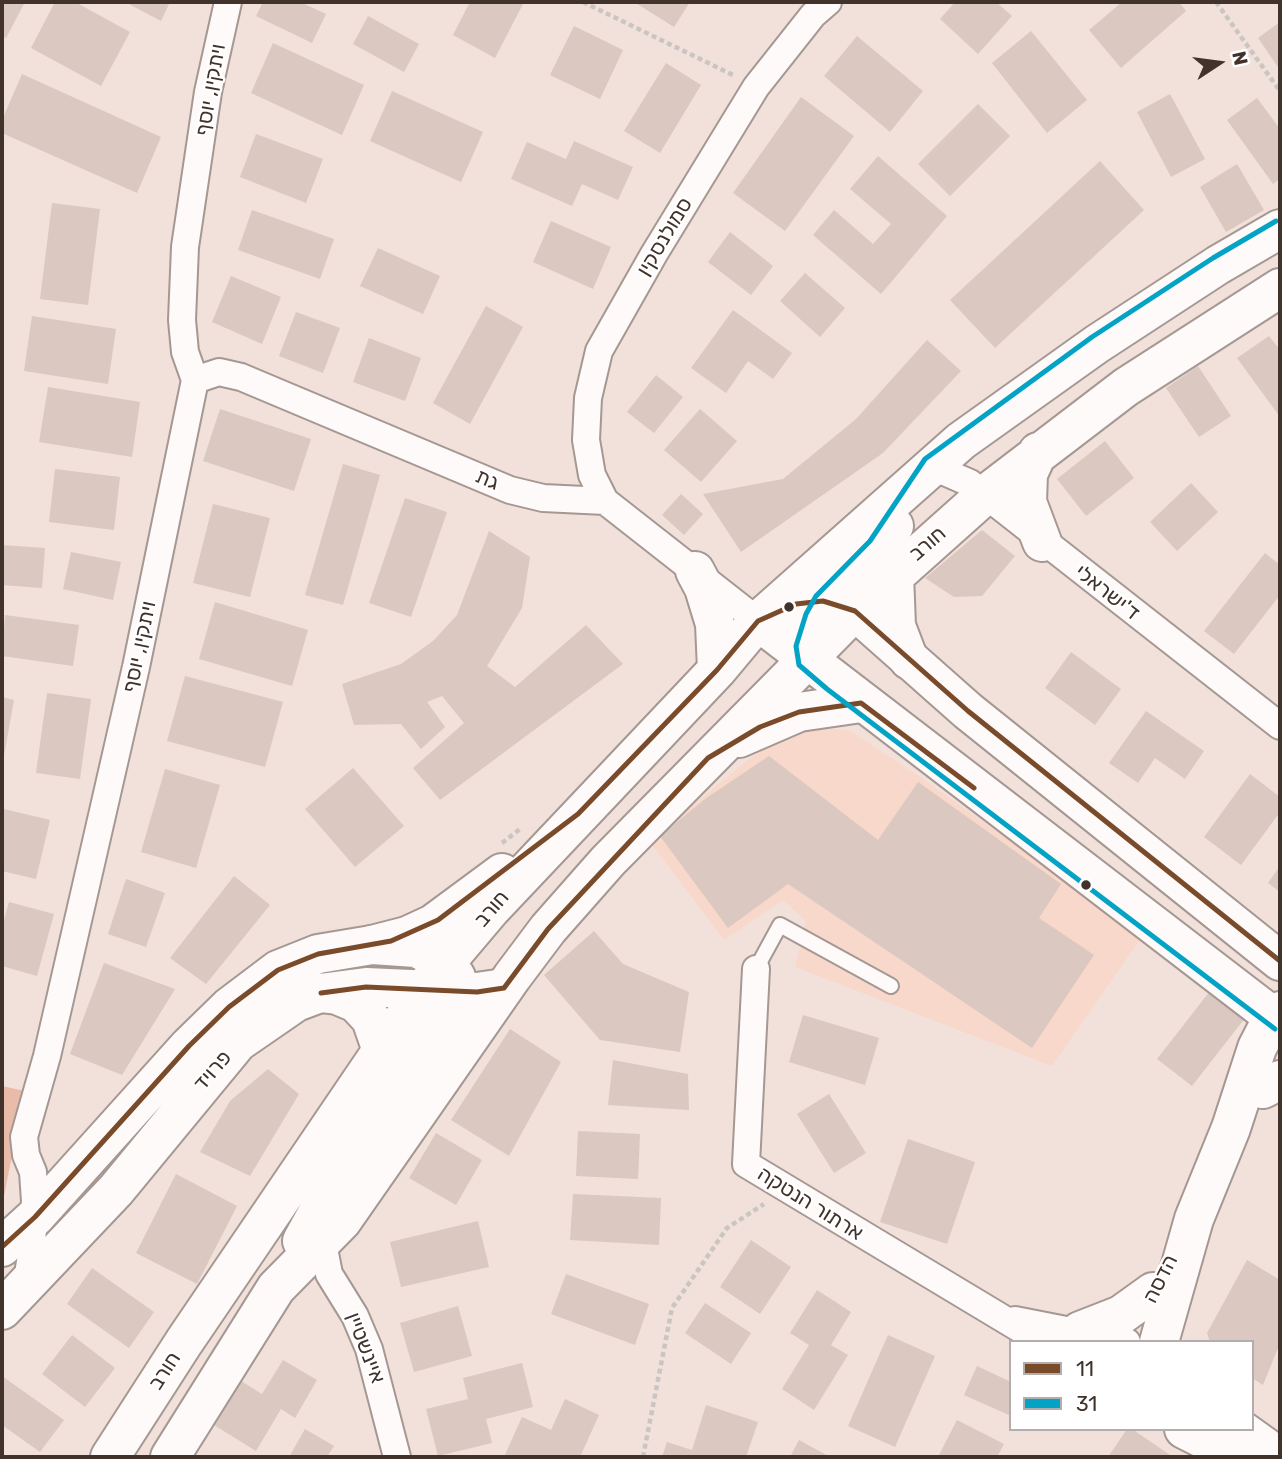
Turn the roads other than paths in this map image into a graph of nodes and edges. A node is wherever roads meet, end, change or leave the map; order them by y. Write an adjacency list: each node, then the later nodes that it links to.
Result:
1 (228, 2): 5 (street, ויתקין, יוסף)
2 (828, 2): 9 (street, סמולנסקין)
3 (1280, 229): 7 (main road, חורב)
4 (1280, 288): 6 (main road, חורב)
5 (195, 380): 9 (street, גת); 33 (street, ויתקין, יוסף)
6 (1038, 452): 8 (main road, חורב); 10 (main road)
7 (931, 466): 8 (street, ד'ישראלי); 13 (main road); 14 (main road, חורב)
8 (986, 494): 10 (street, ד'ישראלי); 12 (main road, חורב)
9 (606, 501): 11 (street)
10 (1042, 542): 19 (street, ד'ישראלי)
11 (695, 571): 14 (street); 17 (main road)
12 (894, 574): 13 (main road, חורב); 16 (main road)
13 (839, 606): 14 (main road); 15 (main road, חורב); 16 (main road)
14 (758, 621): 15 (main road); 17 (main road, חורב)
15 (806, 660): 18 (main road); 20 (main road, חורב)
16 (909, 660): 23 (main road)
17 (717, 670): 21 (main road, חורב)
18 (862, 703): 20 (main road); 29 (main road)
19 (1280, 726)
20 (708, 758): 27 (main road, חורב)
21 (578, 814): 22 (main road); 25 (main road, חורב)
22 (372, 945): 25 (main road, פרויד); 33 (main road, פרויד)
23 (1280, 961)
24 (756, 969): 26 (lane); 40 (street, ארתור הנטקה)
25 (443, 980): 27 (main road, פרויד); 28 (main road, פרויד); 30 (main road, חורב); 37 (main road)
26 (891, 985)
27 (504, 988): 35 (main road, חורב)
28 (320, 993): 30 (main road); 39 (main road, פרויד)
29 (1278, 1017): 32 (main road, הדסה)
30 (381, 1048): 48 (main road, חורב)
31 (1274, 1078): 32 (main road, הדסה)
32 (1231, 1128): 34 (main road, הדסה)
33 (35, 1217): 36 (main road, פרויד); 39 (street, ויתקין, יוסף)
34 (1194, 1219): 38 (main road, הדסה); 45 (main road, הדסה)
35 (323, 1243): 37 (main road, חורב); 50 (street, איינשטיין)
36 (2, 1247)
37 (276, 1288): 49 (main road, חורב)
38 (1153, 1292): 41 (main road); 44 (main road, הדסה)
39 (13, 1299)
40 (1007, 1319): 41 (street, ארתור הנטקה); 42 (street, ארתור הנטקה)
41 (1080, 1331): 43 (street, ארתור הנטקה)
42 (1039, 1340)
43 (1118, 1340)
44 (1137, 1340)
45 (1160, 1340)
46 (1188, 1431): 51 (main road)
47 (1243, 1431): 52 (main road)
48 (110, 1457)
49 (170, 1457)
50 (397, 1457)
51 (1239, 1457)
52 (1279, 1457)

